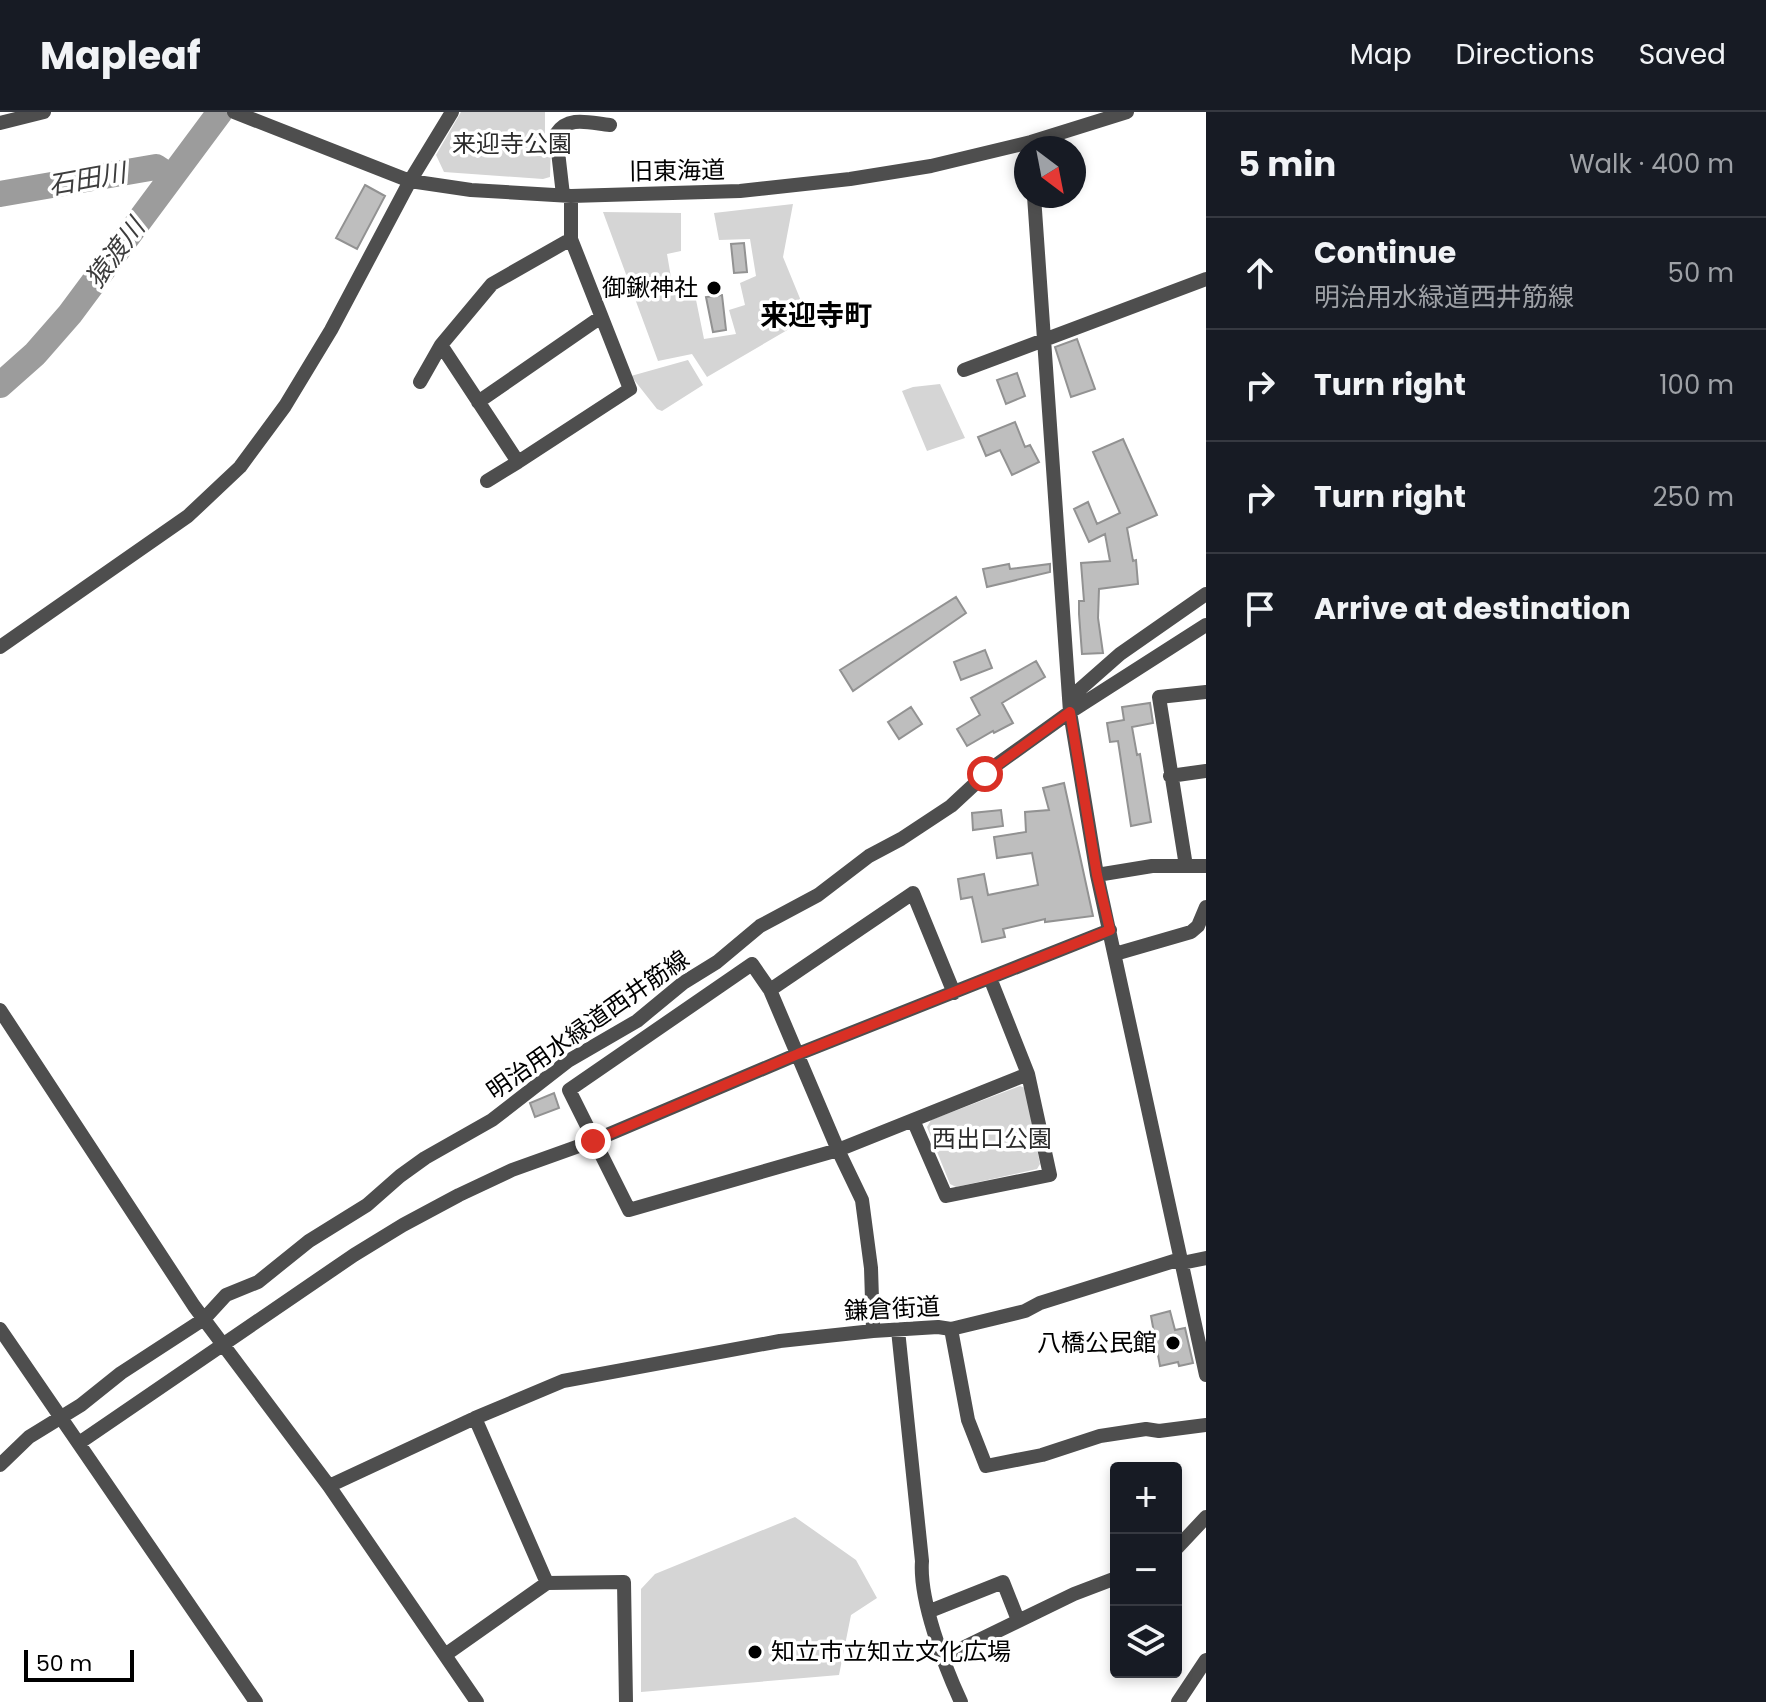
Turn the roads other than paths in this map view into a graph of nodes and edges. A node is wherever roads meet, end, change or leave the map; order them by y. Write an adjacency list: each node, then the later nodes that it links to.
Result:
1 (44, 112): 5 (street)
2 (234, 112): 9 (street, 旧東海道)
3 (452, 112): 9 (street)
4 (1127, 112): 7 (street, 旧東海道)
5 (0, 123)
6 (610, 125): 10 (street)
7 (1057, 136)
8 (1014, 149): 10 (street, 旧東海道)
9 (410, 181): 10 (street, 旧東海道); 24 (street)
10 (567, 196): 12 (street)
11 (1035, 208): 15 (street)
12 (571, 239): 14 (street); 16 (street)
13 (1206, 279): 15 (street)
14 (601, 317): 19 (street); 20 (street)
15 (1044, 341): 17 (street); 26 (street)
16 (441, 345): 18 (street); 19 (street)
17 (964, 370)
18 (420, 382)
19 (478, 402): 20 (street)
20 (518, 462): 21 (street)
21 (487, 481)
22 (1206, 594): 26 (street)
23 (1206, 625): 26 (street, 明治用水緑道西井筋線)
24 (0, 647)
25 (1206, 692): 28 (street)
26 (1070, 705): 31 (street); 46 (street, 明治用水緑道西井筋線)
27 (1206, 771): 28 (street)
28 (1170, 776): 29 (street)
29 (1186, 866): 30 (street); 31 (street)
30 (1206, 866)
31 (1097, 875): 33 (street)
32 (1206, 907): 34 (street)
33 (1110, 930): 34 (street); 35 (street)
34 (1115, 954): 45 (street)
35 (990, 978): 37 (street); 40 (street)
36 (770, 990): 37 (street); 39 (street); 42 (street)
37 (954, 993): 39 (street)
38 (0, 1010): 46 (street)
39 (798, 1054): 42 (street); 43 (street)
40 (1028, 1074): 41 (street); 41 (street)
41 (913, 1120): 43 (street)
42 (593, 1141): 43 (street); 51 (street)
43 (838, 1150): 50 (street)
44 (1206, 1258): 45 (street, 鎌倉街道)
45 (1182, 1263): 48 (street, 鎌倉街道); 52 (street)
46 (204, 1319): 51 (street); 53 (street, 明治用水緑道西井筋線)
47 (0, 1329): 53 (street)
48 (951, 1329): 49 (street, 鎌倉街道); 55 (street)
49 (898, 1330): 50 (street, 鎌倉街道); 63 (street)
50 (873, 1331): 54 (street, 鎌倉街道)
51 (224, 1346): 56 (street); 58 (street)
52 (1206, 1375)
53 (61, 1417): 56 (street); 57 (street, 明治用水緑道西井筋線)
54 (475, 1418): 58 (street, 鎌倉街道); 62 (street)
55 (1206, 1425)
56 (79, 1443): 68 (street)
57 (3, 1460)
58 (329, 1486): 65 (street)
59 (1206, 1517): 60 (street)
60 (1182, 1543)
61 (1110, 1581): 64 (street)
62 (547, 1583): 65 (street); 70 (street)
63 (930, 1611): 64 (street); 66 (street)
64 (1018, 1620): 66 (street)
65 (445, 1655): 69 (street)
66 (942, 1658): 71 (street)
67 (1206, 1660): 72 (street)
68 (256, 1702)
69 (477, 1702)
70 (626, 1702)
71 (961, 1702)
72 (1178, 1702)

